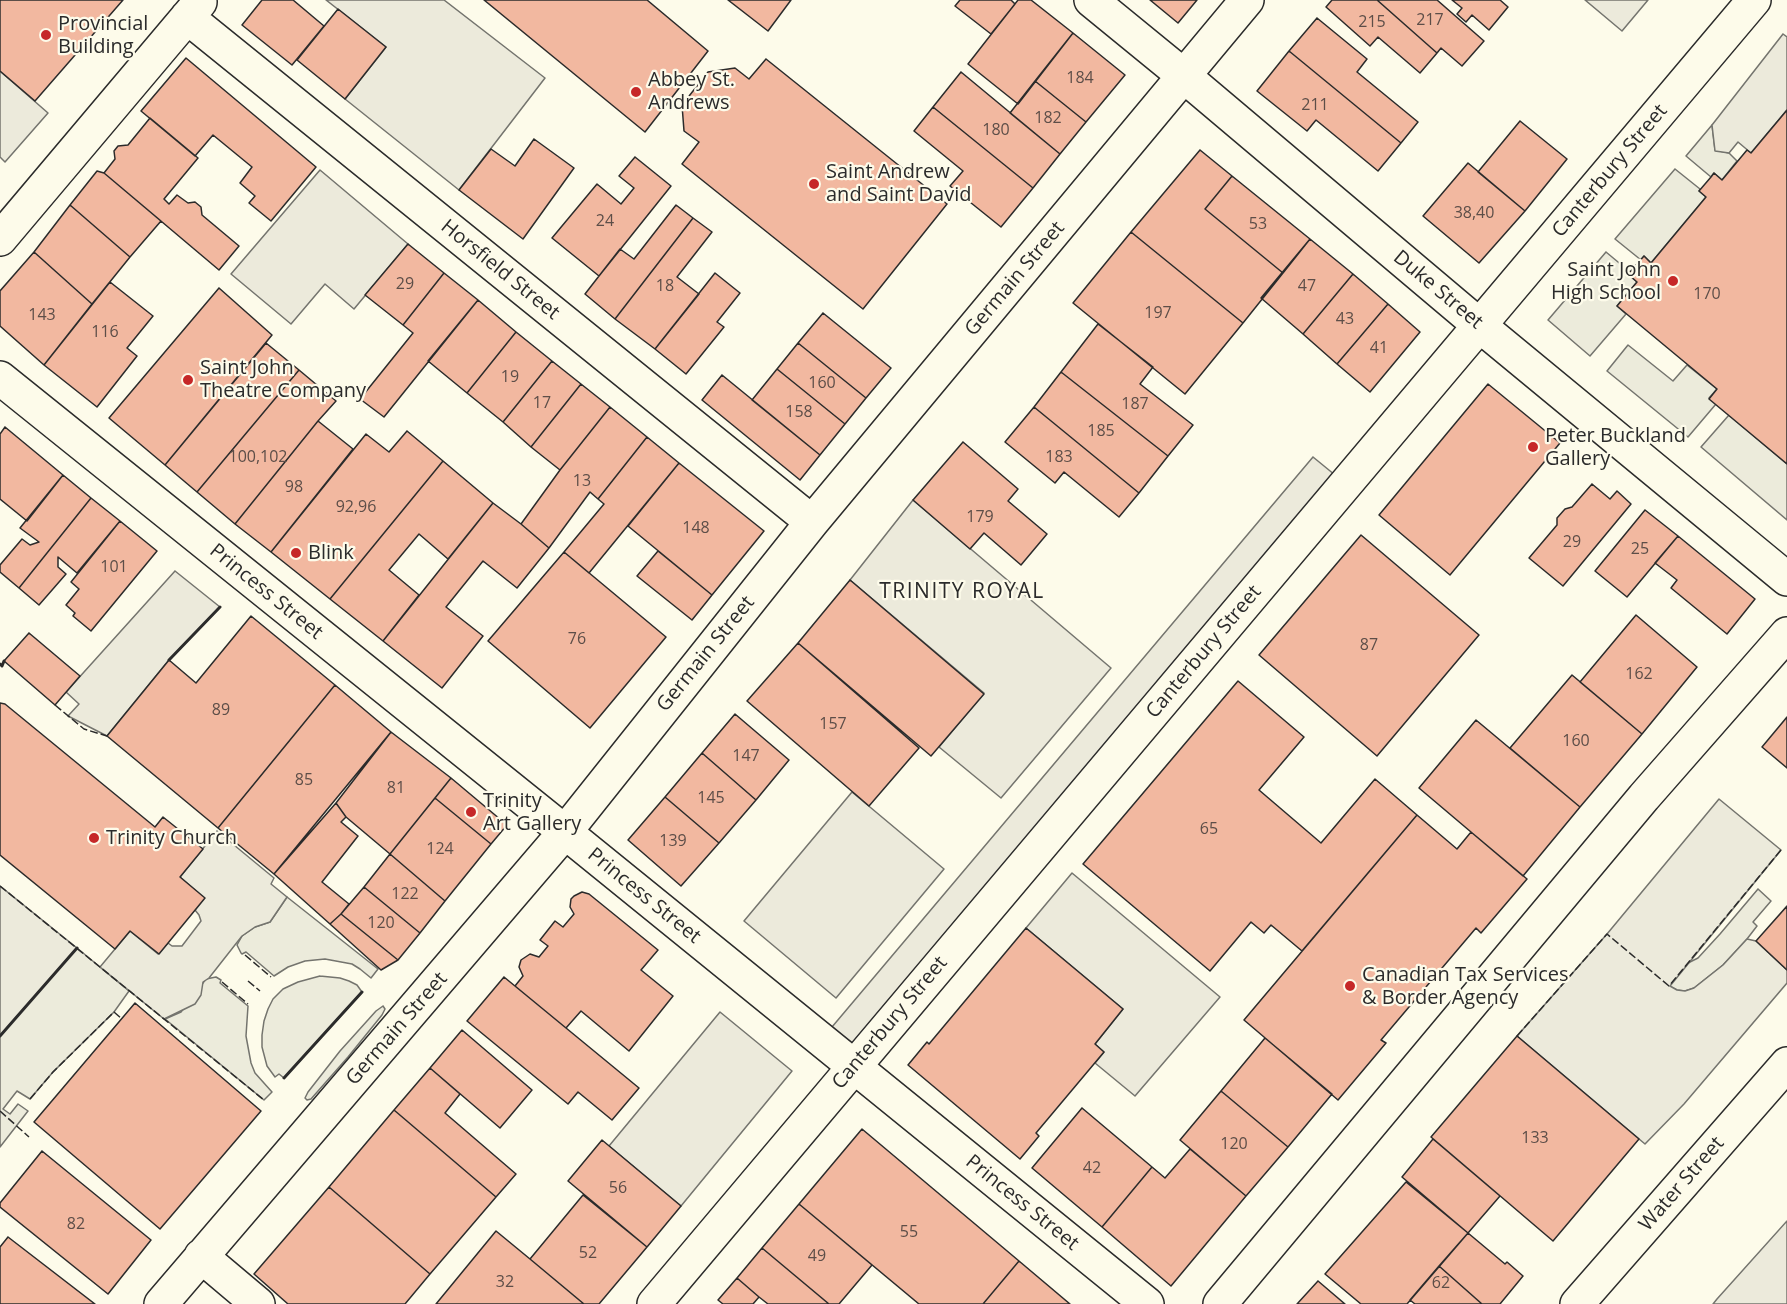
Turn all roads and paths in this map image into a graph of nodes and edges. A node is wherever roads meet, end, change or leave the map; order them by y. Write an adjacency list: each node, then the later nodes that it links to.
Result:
1 (1090, 0): 5 (street, Duke Street)
2 (1246, 0): 5 (street, Germain Street)
3 (1754, 0): 7 (street, Canterbury Street)
4 (194, 9): 6 (street); 9 (street, Horsfield Street)
5 (1184, 76): 7 (street, Duke Street); 9 (street, Germain Street)
6 (0, 239)
7 (1479, 325): 10 (street, Duke Street); 14 (street, Canterbury Street)
8 (0, 378): 12 (street, Princess Street)
9 (812, 522): 12 (street, Germain Street)
10 (1787, 579)
11 (1787, 634): 20 (street)
12 (565, 832): 14 (street, Princess Street); 15 (street, Germain Street)
13 (1787, 1064): 21 (street, Water Street)
14 (854, 1067): 18 (street, Canterbury Street); 19 (street, Princess Street)
15 (201, 1256): 16 (street, Germain Street); 17 (street)
16 (161, 1304)
17 (258, 1304)
18 (654, 1304)
19 (1147, 1304)
20 (1220, 1304)
21 (1577, 1304)

